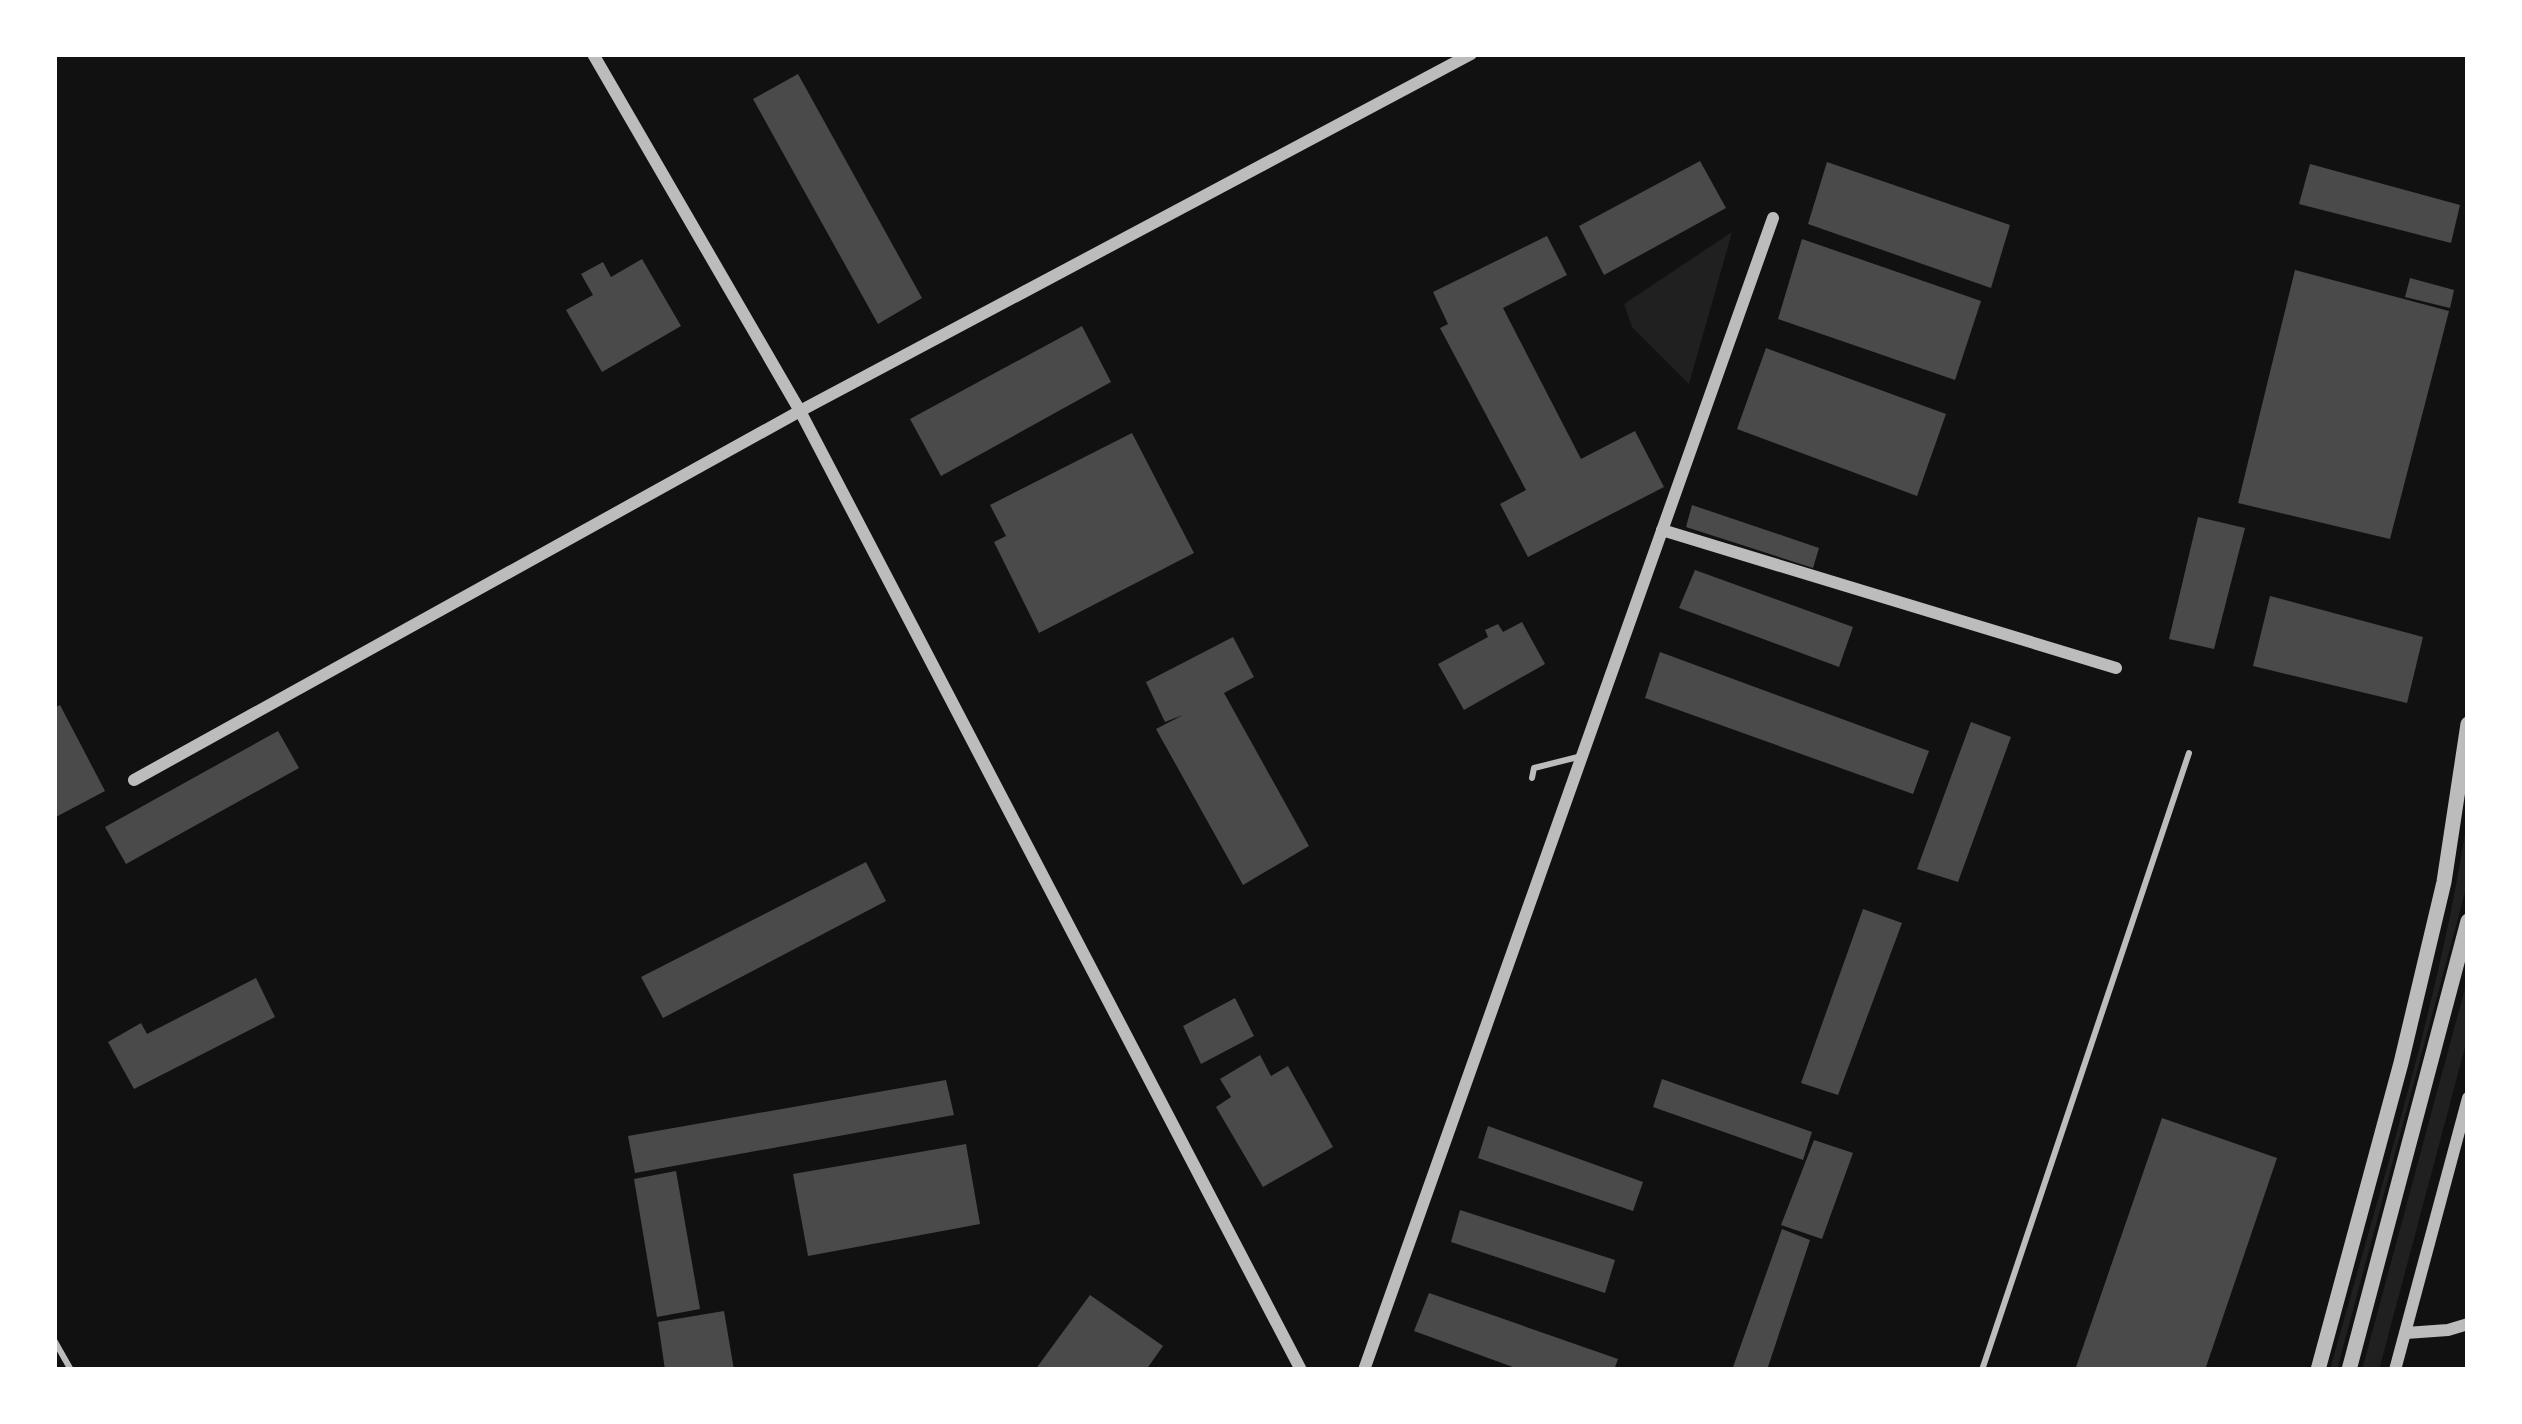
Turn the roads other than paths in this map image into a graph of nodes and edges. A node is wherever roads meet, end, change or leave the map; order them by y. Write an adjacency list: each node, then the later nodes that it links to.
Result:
1 (593, 54): 4 (street)
2 (1471, 54): 4 (street)
3 (1773, 218): 5 (street)
4 (800, 411): 11 (street); 18 (street)
5 (1662, 530): 6 (street); 9 (street)
6 (2116, 668)
7 (2468, 724): 21 (street)
8 (2189, 753): 20 (lane)
9 (1582, 757): 10 (lane); 19 (street)
10 (1532, 778)
11 (134, 780)
12 (2468, 921): 22 (street)
13 (2468, 1098): 15 (street)
14 (2468, 1324): 15 (street)
15 (2406, 1333): 23 (street)
16 (54, 1340): 17 (lane)
17 (71, 1370)
18 (1301, 1370)
19 (1364, 1370)
20 (1982, 1370)
21 (2318, 1370)
22 (2349, 1370)
23 (2395, 1370)

